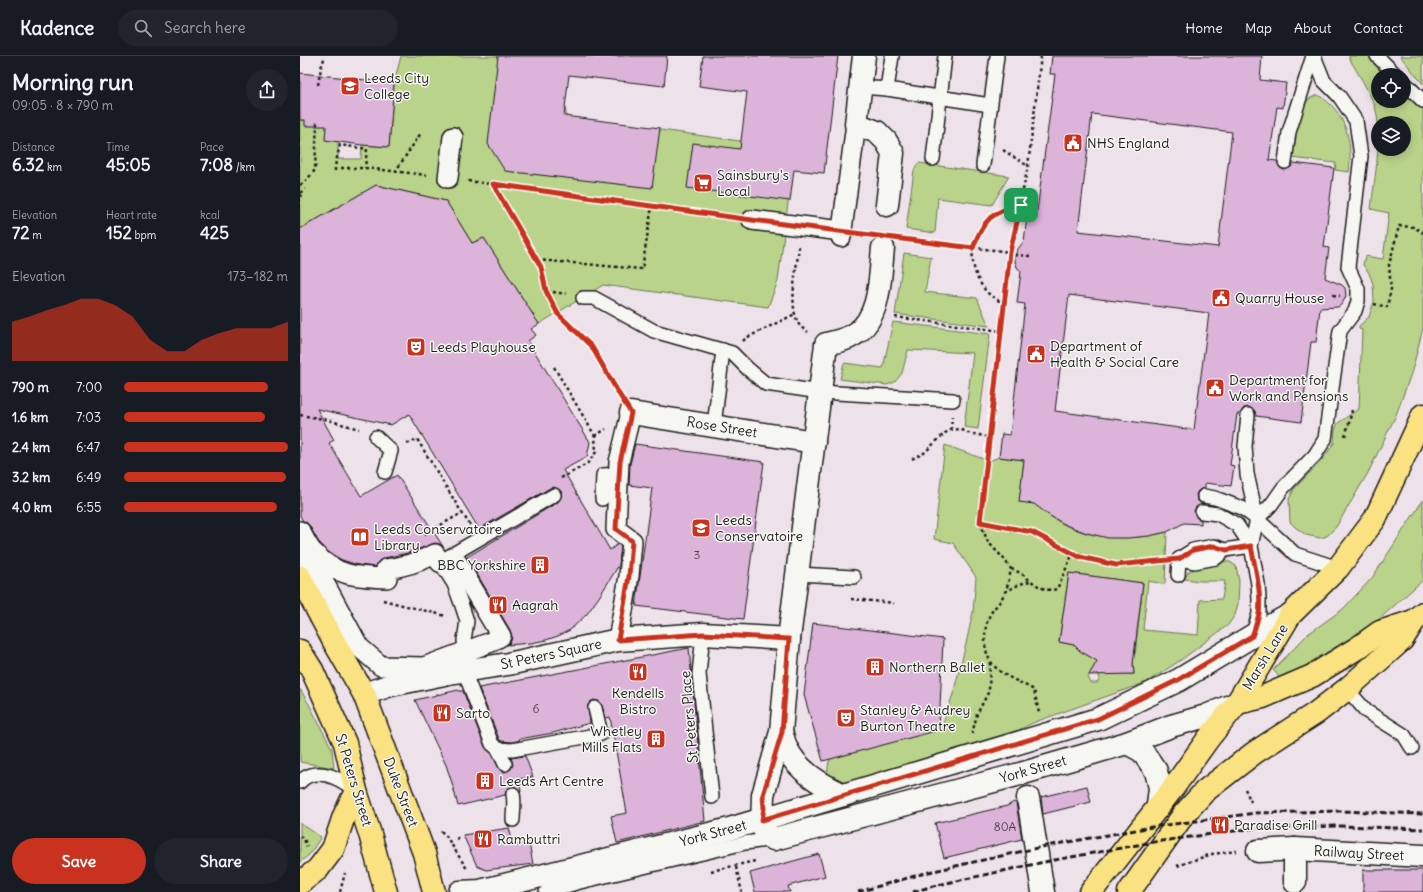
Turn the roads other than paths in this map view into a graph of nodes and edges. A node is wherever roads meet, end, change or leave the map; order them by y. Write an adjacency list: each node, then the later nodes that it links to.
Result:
1 (864, 56): 8 (street)
2 (892, 56): 9 (lane)
3 (945, 56): 11 (lane)
4 (997, 56): 13 (lane)
5 (1314, 56): 17 (lane); 39 (lane)
6 (1377, 56): 7 (lane)
7 (1389, 68)
8 (860, 87): 9 (lane); 14 (street)
9 (887, 89): 11 (lane)
10 (1411, 89): 12 (lane)
11 (940, 97): 13 (lane); 16 (lane)
12 (1423, 101)
13 (990, 105): 18 (lane)
14 (856, 124): 20 (street); 21 (street)
15 (453, 137): 19 (street)
16 (933, 158)
17 (1285, 162)
18 (983, 164)
19 (448, 178)
20 (887, 205)
21 (752, 220)
22 (891, 243): 25 (street)
23 (583, 298): 24 (lane)
24 (728, 351): 25 (lane); 30 (lane)
25 (820, 392): 26 (lane); 32 (street)
26 (953, 400)
27 (631, 413): 30 (street, Rose Street); 34 (street)
28 (1248, 415): 39 (lane)
29 (1423, 415): 44 (highway, Marsh Lane)
30 (714, 426): 32 (street, Rose Street)
31 (376, 437): 33 (lane)
32 (814, 442): 45 (street)
33 (385, 472)
34 (619, 474): 37 (lane); 54 (street)
35 (554, 495): 43 (lane)
36 (1204, 496): 39 (lane)
37 (602, 500)
38 (1202, 512): 41 (lane)
39 (1257, 519): 41 (lane); 44 (lane)
40 (300, 531): 43 (street)
41 (1251, 546): 46 (lane); 52 (lane)
42 (300, 552): 56 (street)
43 (436, 556): 56 (lane); 56 (street)
44 (1338, 568): 49 (highway, Marsh Lane)
45 (797, 574): 48 (lane); 53 (street)
46 (1178, 575)
47 (300, 577): 58 (highway)
48 (854, 577)
49 (1290, 615): 52 (street, York Street); 59 (highway, Marsh Lane)
50 (1419, 617): 57 (highway); 59 (highway)
51 (703, 634): 53 (street, St Peters Square); 54 (street, St Peters Square); 71 (lane, St Peters Place)
52 (1252, 636): 70 (street, York Street)
53 (789, 639): 61 (street)
54 (618, 640): 56 (street, St Peters Square)
55 (300, 651): 67 (highway, St Peters Street)
56 (468, 664): 58 (street, St Peters Square); 64 (lane)
57 (1347, 689): 63 (lane); 87 (highway)
58 (364, 694): 82 (highway, Duke Street)
59 (1237, 703): 62 (street, York Street); 72 (highway, Marsh Lane)
60 (595, 708): 64 (lane)
61 (782, 732): 70 (street); 74 (street)
62 (1126, 743): 72 (street); 75 (street, York Street)
63 (1412, 748)
64 (498, 749): 65 (lane)
65 (505, 764)
66 (300, 782): 67 (lane)
67 (356, 791): 80 (highway); 81 (highway, St Peters Street)
68 (1027, 793): 85 (street)
69 (513, 794): 73 (lane)
70 (844, 795): 74 (street, York Street)
71 (712, 797)
72 (1158, 804): 86 (highway, Marsh Lane)
73 (513, 820)
74 (762, 820): 75 (street); 83 (street, York Street)
75 (774, 839): 84 (lane, York Street)
76 (1295, 849): 77 (street, Railway Street); 78 (street, Railway Street); 79 (street, Railway Street)
77 (1249, 851)
78 (1423, 856)
79 (1295, 882)
80 (300, 883)
81 (386, 892)
82 (434, 892)
83 (460, 892)
84 (546, 892)
85 (1043, 892)
86 (1091, 892)
87 (1129, 892)

